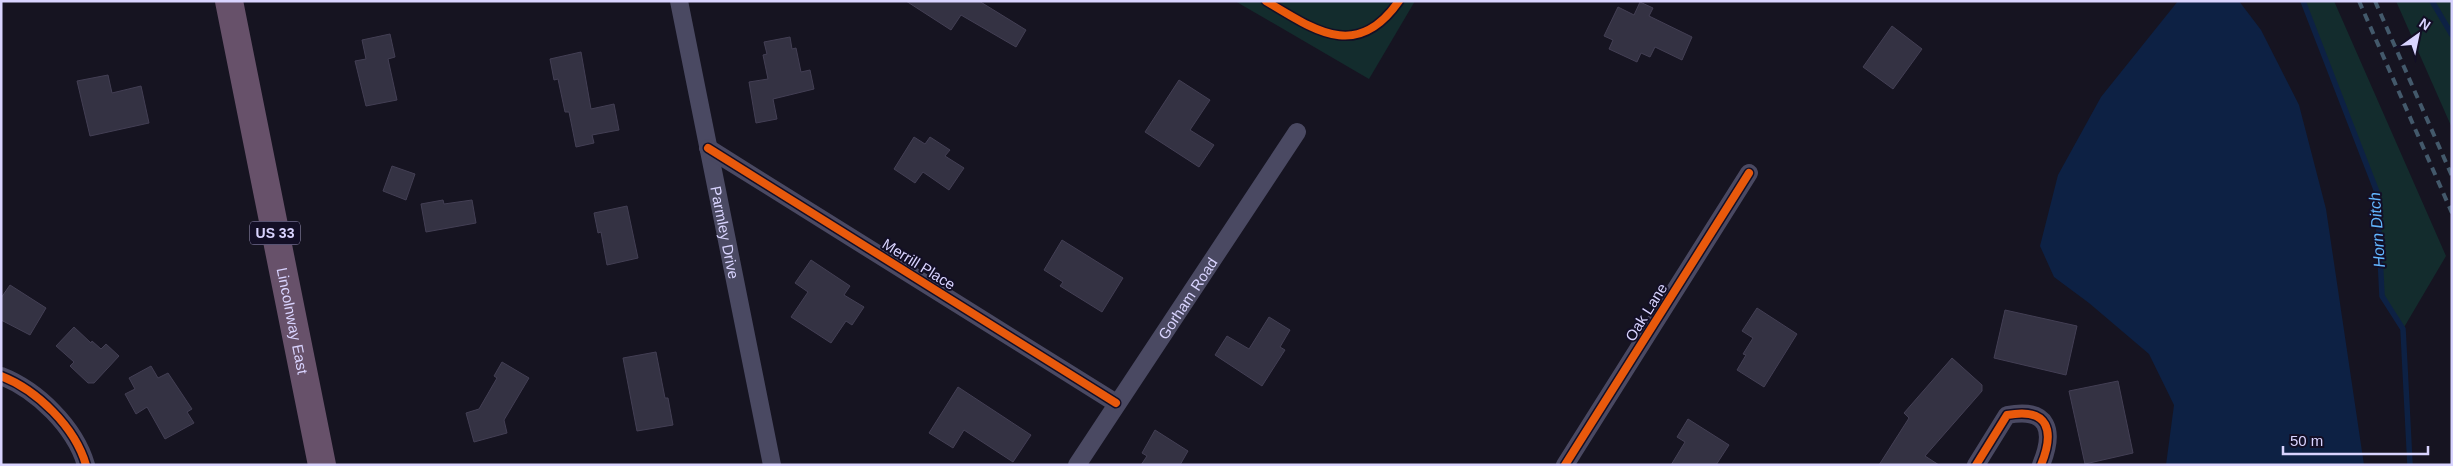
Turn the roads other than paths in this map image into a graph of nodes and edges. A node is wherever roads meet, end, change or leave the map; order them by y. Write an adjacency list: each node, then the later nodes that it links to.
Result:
1 (229, 1): 9 (highway, Lincolnway East / US 33)
2 (679, 1): 4 (street, Parmley Drive)
3 (1297, 132): 7 (street, Gorham Road)
4 (708, 148): 7 (street, Merrill Place); 10 (street, Parmley Drive)
5 (1750, 173): 12 (street, Oak Lane)
6 (1, 376): 8 (street)
7 (1116, 403): 11 (street, Gorham Road)
8 (86, 465)
9 (322, 465)
10 (772, 465)
11 (1077, 465)
12 (1565, 465)
13 (1976, 465): 14 (street)
14 (2042, 465)

